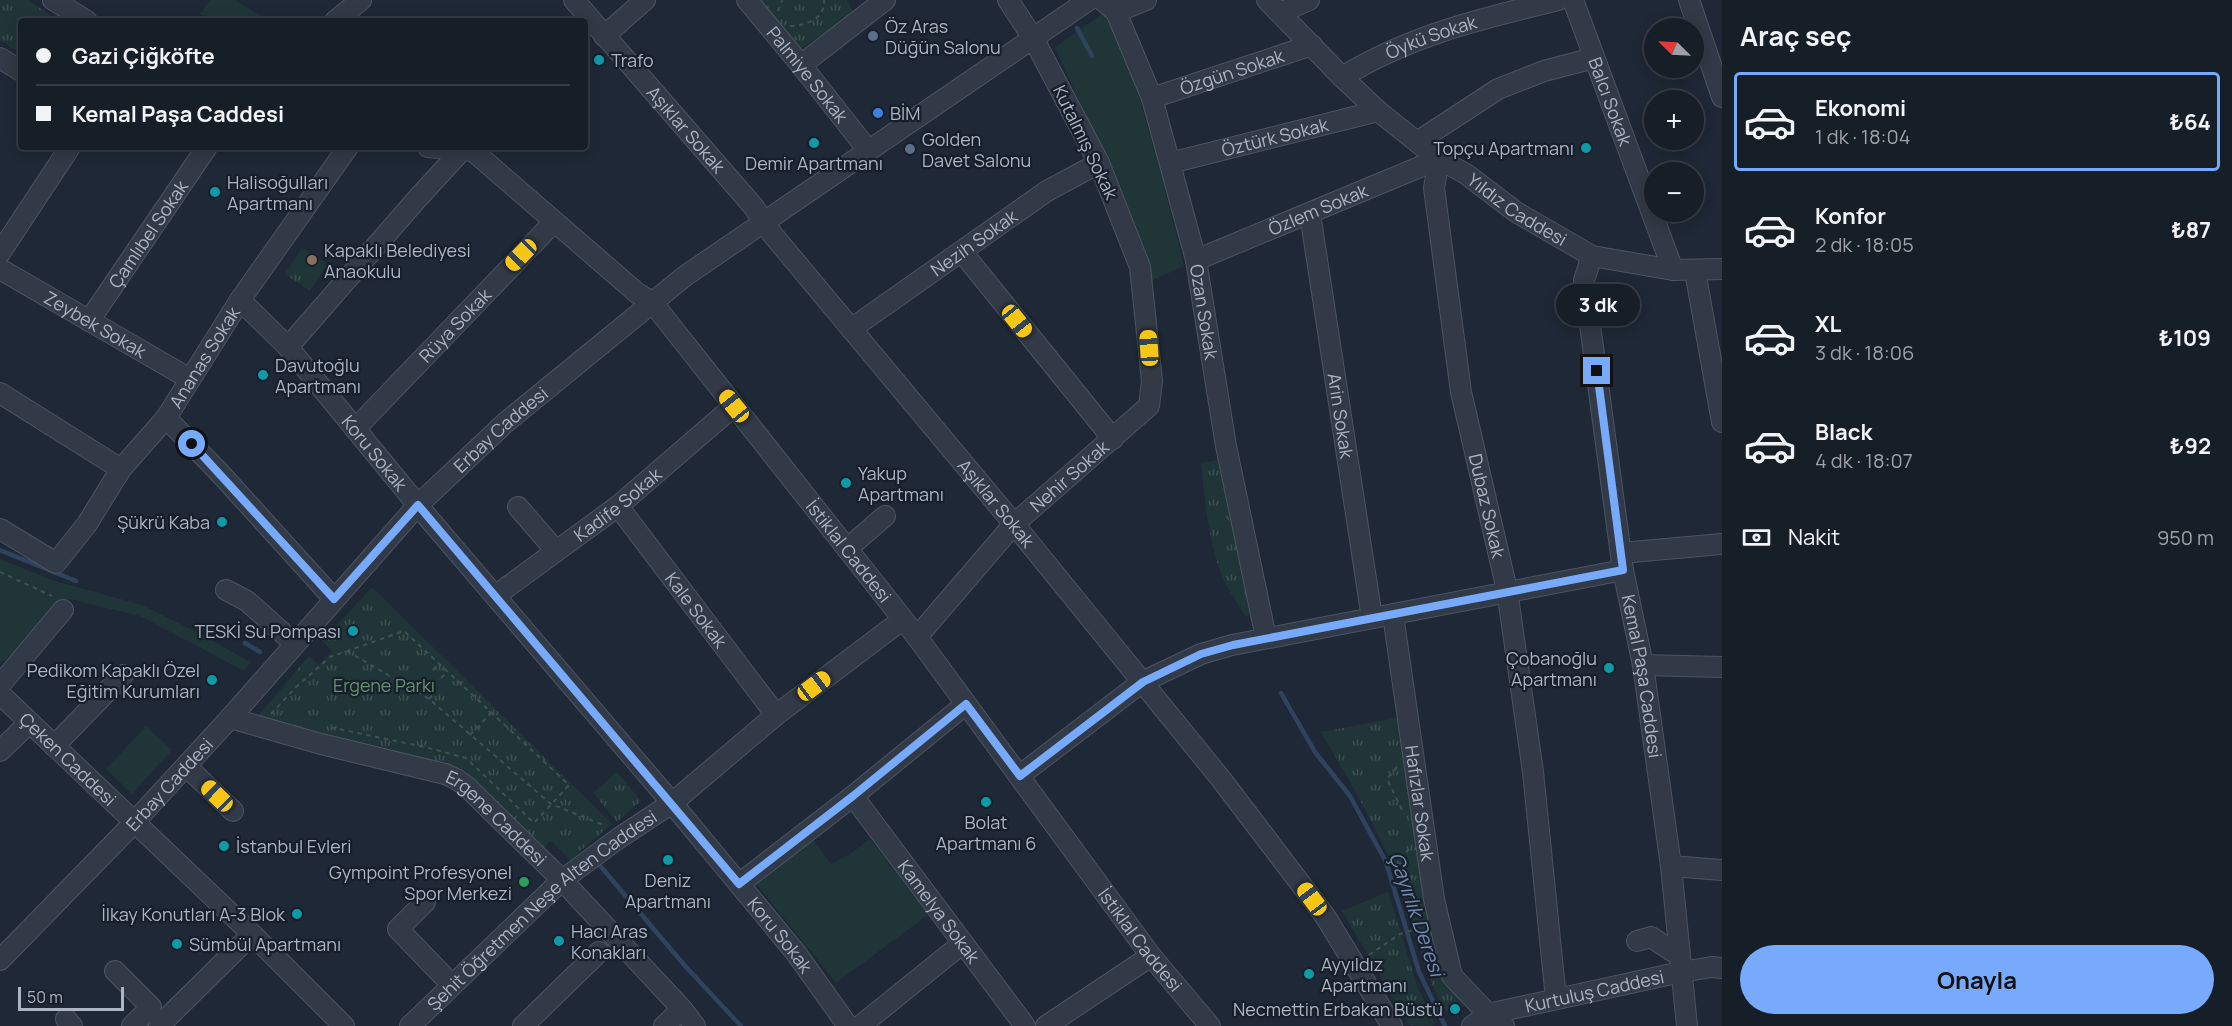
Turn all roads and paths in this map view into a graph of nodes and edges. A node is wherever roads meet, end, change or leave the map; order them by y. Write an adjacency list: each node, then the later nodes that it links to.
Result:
1 (53, 0): 19 (street)
2 (361, 0): 20 (street)
3 (574, 0): 23 (street, Aşıklar Sokak)
4 (645, 0): 23 (street)
5 (747, 0): 28 (street, Palmiye Sokak)
6 (782, 0): 21 (path)
7 (824, 0): 22 (path)
8 (885, 0): 17 (street)
9 (1008, 0): 24 (street, Kutalmış Sokak)
10 (1089, 0): 24 (street, Erbay Caddesi)
11 (1146, 0): 16 (street)
12 (1309, 0): 18 (street)
13 (1558, 0): 30 (street, Öykü Sokak)
14 (1573, 0): 27 (street, Balcı Sokak)
15 (1689, 0): 31 (street)
16 (1109, 6): 32 (street, Ozan Sokak)
17 (865, 7): 28 (street)
18 (1274, 7): 25 (street, Yıldız Caddesi)
19 (82, 18)
20 (339, 18)
21 (779, 19)
22 (783, 23)
23 (604, 36): 44 (street, Aşıklar Sokak)
24 (1033, 38): 39 (street, Erbay Caddesi); 41 (street, Kutalmış Sokak)
25 (1312, 45): 30 (street, Yıldız Caddesi); 32 (street, Özgün Sokak)
26 (0, 58): 29 (street)
27 (1594, 58): 34 (street); 52 (street, Balcı Sokak)
28 (801, 65): 39 (street, Palmiye Sokak)
29 (18, 69)
30 (1342, 77): 33 (street, Yıldız Caddesi)
31 (1722, 97)
32 (1152, 98): 42 (street, Ozan Sokak)
33 (1378, 111): 34 (street, Yıldız Caddesi); 42 (street, Öztürk Sokak)
34 (1417, 142): 40 (street, Yıldız Caddesi)
35 (68, 150): 47 (street)
36 (205, 150): 57 (street, Çamlıbel Sokak)
37 (346, 150): 55 (street, Ananas Sokak)
38 (462, 150): 45 (street, İstiklal Caddesi); 59 (street)
39 (867, 150): 44 (street, Erbay Caddesi)
40 (1439, 159): 43 (street, Özlem Sokak); 48 (street, Yıldız Caddesi); 80 (street, Dubaz Sokak)
41 (1099, 163): 46 (street, Nezih Sokak); 54 (street, Kutalmış Sokak)
42 (1170, 164): 49 (street, Ozan Sokak)
43 (1310, 214): 49 (street, Özlem Sokak); 85 (street, Arin Sokak)
44 (763, 221): 56 (street, Erbay Caddesi); 58 (street, Aşıklar Sokak)
45 (554, 222): 56 (street, İstiklal Caddesi); 65 (street, Rüya Sokak)
46 (962, 252): 58 (street, Nezih Sokak); 66 (street)
47 (0, 253)
48 (1592, 256): 52 (street, Yıldız Caddesi); 77 (street, Kemal Paşa Caddesi)
49 (1196, 260): 88 (street, Ozan Sokak)
50 (0, 269): 57 (street, Zeybek Sokak)
51 (1722, 269): 53 (street, Yıldız Caddesi)
52 (1673, 270): 53 (street, Yıldız Caddesi)
53 (1695, 271): 64 (street)
54 (1143, 292): 66 (street, Nehir Sokak)
55 (240, 300): 59 (street, Koru Sokak); 60 (street, Ananas Sokak)
56 (652, 302): 62 (street, İstiklal Caddesi); 68 (street, Erbay Caddesi)
57 (89, 321): 60 (street, Zeybek Sokak)
58 (851, 329): 72 (street, Aşıklar Sokak)
59 (288, 347): 65 (street, Koru Sokak)
60 (190, 379): 63 (street, Ananas Sokak)
61 (0, 393): 67 (street)
62 (734, 406): 69 (street, Kadife Sokak); 75 (street, İstiklal Caddesi)
63 (166, 418): 67 (street, Ananas Sokak); 82 (street)
64 (1722, 422)
65 (355, 429): 68 (street, Koru Sokak)
66 (1113, 440): 72 (street, Nehir Sokak)
67 (121, 469): 73 (street, Ananas Sokak)
68 (418, 505): 81 (street, Koru Sokak); 82 (street, Erbay Caddesi)
69 (618, 506): 76 (street, Kadife Sokak); 105 (street, Kale Sokak)
70 (518, 507): 76 (street)
71 (885, 516): 75 (street)
72 (1014, 524): 87 (street, Nehir Sokak); 98 (street, Aşıklar Sokak)
73 (0, 529)
74 (1722, 544): 77 (street)
75 (847, 549): 86 (street, İstiklal Caddesi)
76 (556, 551): 81 (street, Kadife Sokak)
77 (1622, 561): 80 (street); 92 (street, Kemal Paşa Caddesi)
78 (0, 572): 83 (path)
79 (226, 590): 89 (street)
80 (1507, 590): 84 (street); 143 (street, Dubaz Sokak)
81 (495, 596): 117 (street, Koru Sokak)
82 (334, 599): 89 (street, Erbay Caddesi)
83 (61, 605): 99 (street)
84 (1393, 615): 85 (street); 146 (street, Hafızlar Sokak)
85 (1372, 618): 88 (street)
86 (903, 620): 87 (street, İstiklal Caddesi); 105 (street, Şehit Öğretmen Neşe Alten Caddesi)
87 (916, 637): 103 (street, İstiklal Caddesi)
88 (1259, 640): 98 (street)
89 (295, 644): 107 (street, Erbay Caddesi)
90 (347, 651): 91 (path); 102 (path); 106 (path)
91 (439, 664): 94 (path); 95 (path)
92 (1642, 665): 93 (street); 124 (street, Kemal Paşa Caddesi)
93 (1722, 667)
94 (433, 670)
95 (447, 672): 97 (path); 104 (path)
96 (123, 675): 111 (street)
97 (441, 678)
98 (1143, 682): 115 (street); 138 (street, Aşıklar Sokak)
99 (0, 685)
100 (434, 693): 102 (path)
101 (0, 694): 108 (street, Çeken Caddesi)
102 (429, 699): 110 (path)
103 (966, 704): 115 (street, İstiklal Caddesi); 116 (street)
104 (491, 713): 110 (path); 118 (path)
105 (776, 715): 117 (street, Şehit Öğretmen Neşe Alten Caddesi)
106 (281, 717)
107 (230, 718): 114 (street, Erbay Caddesi); 126 (street, Ergene Caddesi)
108 (29, 723): 111 (street, Çeken Caddesi); 112 (street)
109 (327, 727): 118 (path)
110 (470, 735): 118 (path)
111 (54, 746): 121 (street, Çeken Caddesi)
112 (0, 751)
113 (1401, 764): 120 (path)
114 (186, 766): 119 (street); 121 (street, Erbay Caddesi)
115 (1020, 776): 136 (street, İstiklal Caddesi)
116 (853, 796): 127 (street); 133 (street, Kamelya Sokak)
117 (672, 802): 123 (street, Şehit Öğretmen Neşe Alten Caddesi); 127 (street, Koru Sokak)
118 (551, 804): 123 (path)
119 (233, 812)
120 (1406, 818)
121 (134, 822): 131 (street, Çeken Caddesi); 137 (street, Erbay Caddesi)
122 (1408, 839): 128 (path)
123 (612, 843): 126 (street, Şehit Öğretmen Neşe Alten Caddesi)
124 (1671, 866): 125 (street); 134 (street, Kemal Paşa Caddesi)
125 (1722, 870)
126 (562, 880): 142 (street, Şehit Öğretmen Neşe Alten Caddesi); 144 (street, Ergene Caddesi)
127 (739, 884): 154 (street, Koru Sokak)
128 (1415, 888)
129 (425, 902): 142 (street)
130 (1423, 921): 138 (path)
131 (252, 934): 148 (street); 149 (street, Çeken Caddesi)
132 (1637, 941): 134 (street)
133 (963, 943): 155 (street); 156 (street, Kamelya Sokak)
134 (1679, 950): 141 (street, Kemal Paşa Caddesi)
135 (599, 952): 151 (street)
136 (1151, 956): 145 (street); 158 (street, İstiklal Caddesi)
137 (0, 960)
138 (1354, 964): 159 (street, Aşıklar Sokak)
139 (1722, 969): 141 (street, Kurtuluş Caddesi)
140 (115, 971): 147 (street)
141 (1681, 972): 143 (street, Kurtuluş Caddesi); 160 (street, Kemal Paşa Caddesi)
142 (452, 985): 150 (street, Şehit Öğretmen Neşe Alten Caddesi)
143 (1556, 999): 146 (street, Kurtuluş Caddesi)
144 (682, 1009): 152 (street); 153 (street, Ergene Caddesi)
145 (1068, 1020): 157 (street)
146 (1488, 1022)
147 (132, 1026)
148 (159, 1026)
149 (344, 1026)
150 (410, 1026)
151 (523, 1026)
152 (664, 1026)
153 (695, 1026)
154 (848, 1026)
155 (860, 1026)
156 (1025, 1026)
157 (1046, 1026)
158 (1210, 1026)
159 (1392, 1026)
160 (1687, 1026)

